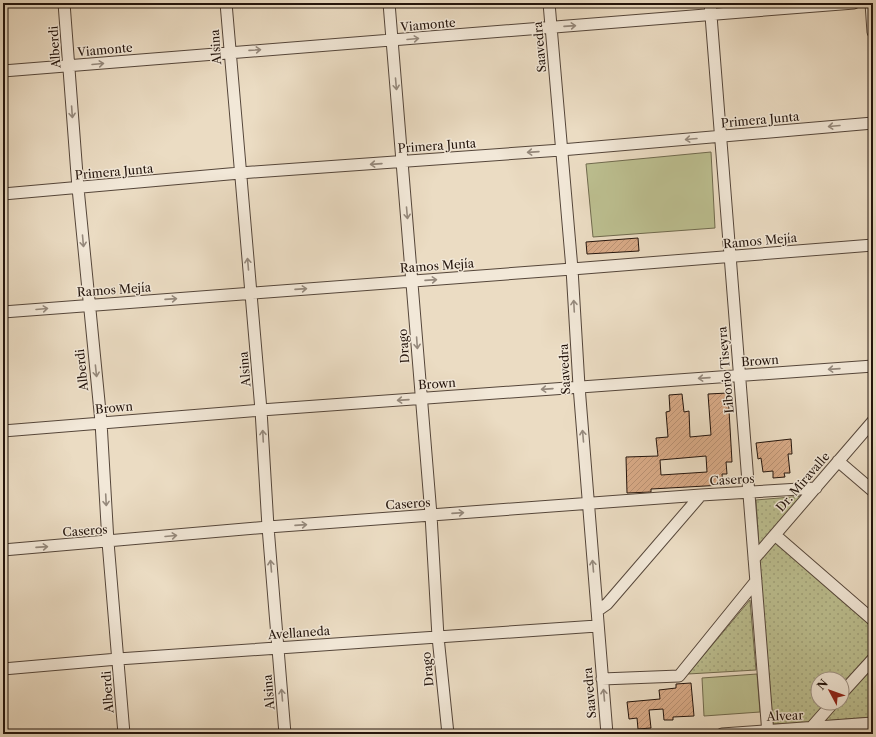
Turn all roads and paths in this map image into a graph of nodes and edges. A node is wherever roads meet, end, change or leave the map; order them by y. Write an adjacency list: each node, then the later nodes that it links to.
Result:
1 (64, 3): 13 (street, Alberdi)
2 (226, 3): 12 (street, Alsina)
3 (389, 3): 11 (street, Drago)
4 (549, 3): 9 (street, Saavedra)
5 (710, 3): 8 (street, Liborio Tiseyra)
6 (854, 3): 8 (street, Viamonte)
7 (871, 3): 10 (street)
8 (711, 15): 9 (street, Viamonte, one-way to 8); 16 (street, Liborio Tiseyra)
9 (551, 27): 11 (street, Viamonte, one-way to 9); 17 (street, Saavedra)
10 (873, 32)
11 (392, 41): 12 (street, Viamonte, one-way to 11); 18 (street, Drago, one-way to 18)
12 (229, 52): 13 (street, Viamonte, one-way to 12); 19 (street, Alsina)
13 (69, 66): 14 (street, Viamonte); 20 (street, Alberdi, one-way to 20)
14 (3, 71)
15 (873, 123): 16 (street, Primera Junta, one-way to 16)
16 (720, 136): 17 (street, Primera Junta, one-way to 17); 23 (street, Liborio Tiseyra)
17 (561, 150): 18 (street, Primera Junta, one-way to 18); 24 (street, Saavedra)
18 (403, 162): 19 (street, Primera Junta, one-way to 19); 25 (street, Drago, one-way to 25)
19 (240, 173): 20 (street, Primera Junta); 26 (street, Alsina, one-way to 19)
20 (78, 188): 21 (street, Primera Junta); 27 (street, Alberdi, one-way to 27)
21 (3, 194)
22 (873, 244): 23 (street, Ramos Mejía)
23 (730, 256): 24 (street, Ramos Mejía); 30 (street, Liborio Tiseyra)
24 (572, 269): 25 (street, Ramos Mejía, one-way to 24); 31 (street, Saavedra, one-way to 24)
25 (412, 281): 26 (street, Ramos Mejía, one-way to 25); 32 (street, Drago, one-way to 32)
26 (251, 293): 27 (street, Ramos Mejía, one-way to 26); 33 (street, Alsina)
27 (89, 305): 28 (street, Ramos Mejía, one-way to 27); 35 (street, Alberdi, one-way to 35)
28 (3, 312)
29 (873, 366): 30 (street, Brown, one-way to 30)
30 (740, 376): 31 (street, Brown, one-way to 31); 40 (street, Liborio Tiseyra)
31 (579, 386): 32 (street, Brown, one-way to 32); 42 (street, Saavedra, one-way to 31)
32 (421, 398): 33 (street, Brown, one-way to 33); 43 (street, Drago)
33 (261, 410): 35 (street, Brown); 44 (street, Alsina, one-way to 33)
34 (873, 421): 37 (street, Dr. Miravalle)
35 (101, 422): 36 (street, Brown); 46 (street, Alberdi, one-way to 46)
36 (3, 430)
37 (838, 461): 38 (street, Dr. Miravalle); 39 (street)
38 (816, 488): 40 (street, Caseros); 45 (street, Dr. Miravalle)
39 (873, 491)
40 (749, 493): 41 (street, Caseros); 48 (street, Liborio Tiseyra)
41 (700, 495): 42 (street, Caseros); 50 (street)
42 (588, 504): 43 (street, Caseros, one-way to 42); 50 (street, Saavedra, one-way to 42)
43 (432, 515): 44 (street, Caseros, one-way to 43); 53 (street, Drago)
44 (268, 527): 46 (street, Caseros, one-way to 44); 54 (street, Alsina, one-way to 44)
45 (775, 535): 48 (street, Dr. Miravalle); 51 (street)
46 (108, 542): 47 (street, Caseros, one-way to 46); 55 (street, Alberdi)
47 (3, 550)
48 (754, 559): 49 (street, Liborio Tiseyra)
49 (756, 581): 58 (street); 63 (street, Liborio Tiseyra)
50 (597, 611): 52 (street, Saavedra)
51 (873, 620)
52 (597, 626): 53 (street, Avellaneda); 58 (street, Saavedra)
53 (438, 637): 54 (street, Avellaneda); 66 (street, Drago)
54 (278, 648): 55 (street, Avellaneda); 65 (street, Alsina, one-way to 54)
55 (118, 659): 57 (street, Avellaneda); 64 (street, Alberdi)
56 (873, 659): 59 (street)
57 (3, 669)
58 (602, 679): 67 (street, Saavedra, one-way to 58)
59 (850, 684)
60 (826, 711): 62 (street)
61 (873, 723): 62 (street, Alvear)
62 (810, 729): 63 (street, Alvear)
63 (767, 732): 68 (street, Alvear)
64 (124, 734)
65 (285, 734)
66 (448, 734)
67 (607, 734)
68 (722, 734)

